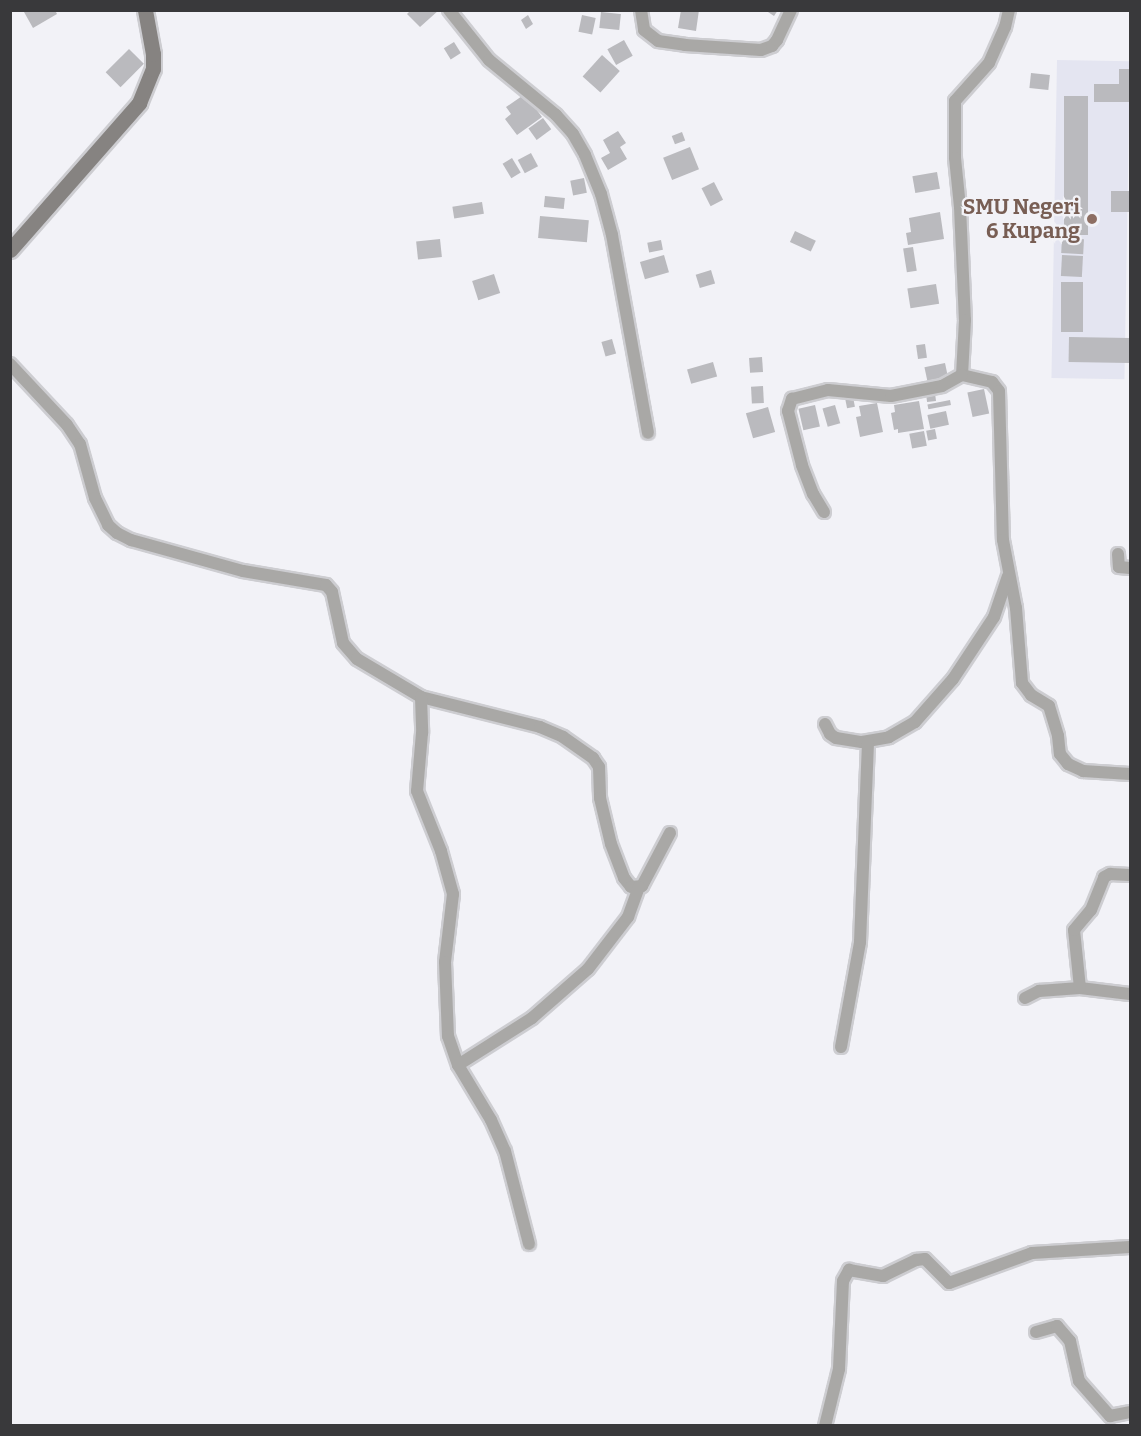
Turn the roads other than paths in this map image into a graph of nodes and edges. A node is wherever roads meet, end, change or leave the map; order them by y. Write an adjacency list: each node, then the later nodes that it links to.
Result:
1 (145, 10): 6 (street)
2 (449, 10): 9 (street)
3 (641, 10): 4 (street)
4 (791, 10)
5 (1009, 10): 8 (street)
6 (10, 250)
7 (10, 364): 14 (street)
8 (962, 375): 10 (street); 13 (street)
9 (648, 433)
10 (824, 512)
11 (1118, 554): 12 (street)
12 (1131, 568)
13 (1008, 575): 16 (street); 17 (street)
14 (421, 697): 20 (street); 25 (street)
15 (825, 724): 16 (street)
16 (868, 742): 24 (street)
17 (1131, 774)
18 (670, 833): 20 (street)
19 (1131, 875): 21 (street)
20 (639, 887): 25 (street)
21 (1080, 988): 22 (street); 23 (street)
22 (1131, 994)
23 (1025, 998)
24 (842, 1047)
25 (458, 1065): 26 (street)
26 (529, 1244)
27 (1131, 1247): 30 (street)
28 (1036, 1332): 29 (street)
29 (1131, 1412)
30 (825, 1425)

